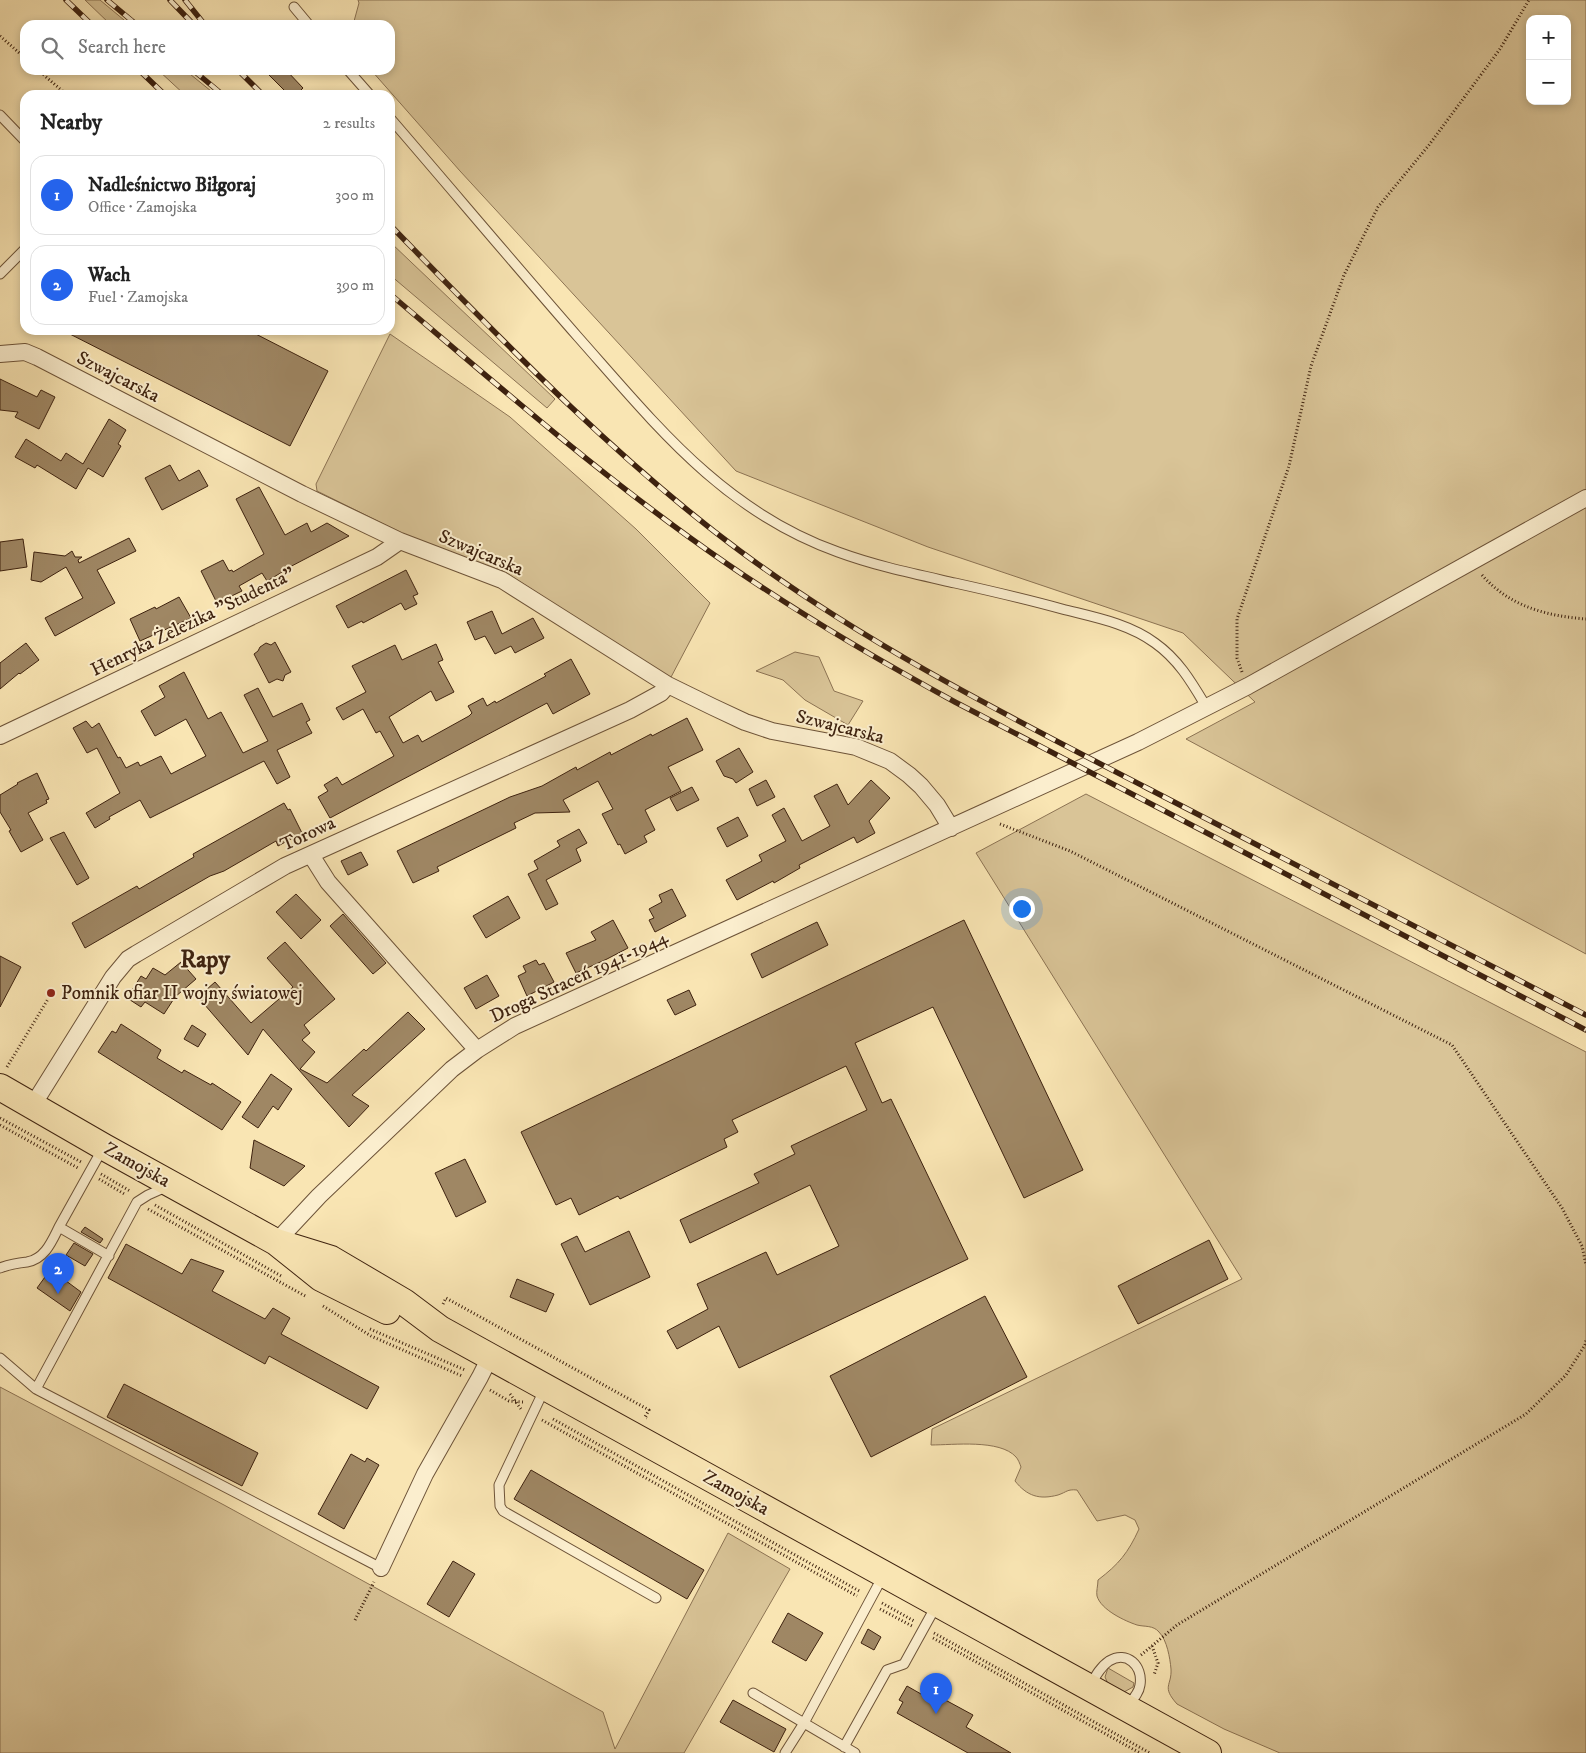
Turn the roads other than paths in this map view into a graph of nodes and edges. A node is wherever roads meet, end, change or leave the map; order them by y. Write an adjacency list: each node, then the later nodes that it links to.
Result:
1 (294, 7): 2 (lane)
2 (305, 20)
3 (352, 75): 4 (lane)
4 (366, 90)
5 (0, 116): 7 (lane)
6 (395, 124): 14 (lane)
7 (20, 136)
8 (20, 254): 9 (lane)
9 (0, 274)
10 (0, 354): 12 (street, Szwajcarska)
11 (1586, 498): 14 (street, Droga Straceń 1941-1944)
12 (400, 541): 13 (street, Szwajcarska); 15 (street, Henryka Żelezika "Studenta")
13 (668, 685): 16 (street, Szwajcarska); 17 (street, Torowa)
14 (1207, 708): 16 (street, Droga Straceń 1941-1944)
15 (0, 736)
16 (951, 828): 18 (street, Droga Straceń 1941-1944)
17 (311, 855): 18 (street); 20 (street, Torowa)
18 (477, 1050): 24 (street, Droga Straceń 1941-1944)
19 (2, 1079): 20 (main road, Zamojska)
20 (33, 1105): 21 (main road, Zamojska)
21 (94, 1163): 22 (main road, Zamojska); 23 (lane)
22 (173, 1185): 24 (main road, Zamojska); 25 (lane)
23 (60, 1227): 25 (lane); 26 (lane)
24 (276, 1242): 28 (main road, Zamojska)
25 (108, 1256): 29 (lane)
26 (0, 1268)
27 (0, 1358): 29 (lane)
28 (482, 1372): 30 (main road, Zamojska); 31 (street)
29 (36, 1389): 31 (lane)
30 (537, 1403): 32 (main road, Zamojska); 33 (lane)
31 (381, 1568)
32 (884, 1574): 34 (main road, Zamojska); 38 (lane)
33 (656, 1598)
34 (938, 1604): 35 (main road, Zamojska); 39 (lane)
35 (1089, 1687): 37 (main road); 37 (lane)
36 (753, 1693): 38 (lane)
37 (1127, 1708): 42 (main road)
38 (804, 1723): 39 (lane); 40 (lane)
39 (844, 1747): 41 (lane)
40 (785, 1753)
41 (855, 1753)
42 (1208, 1753)

